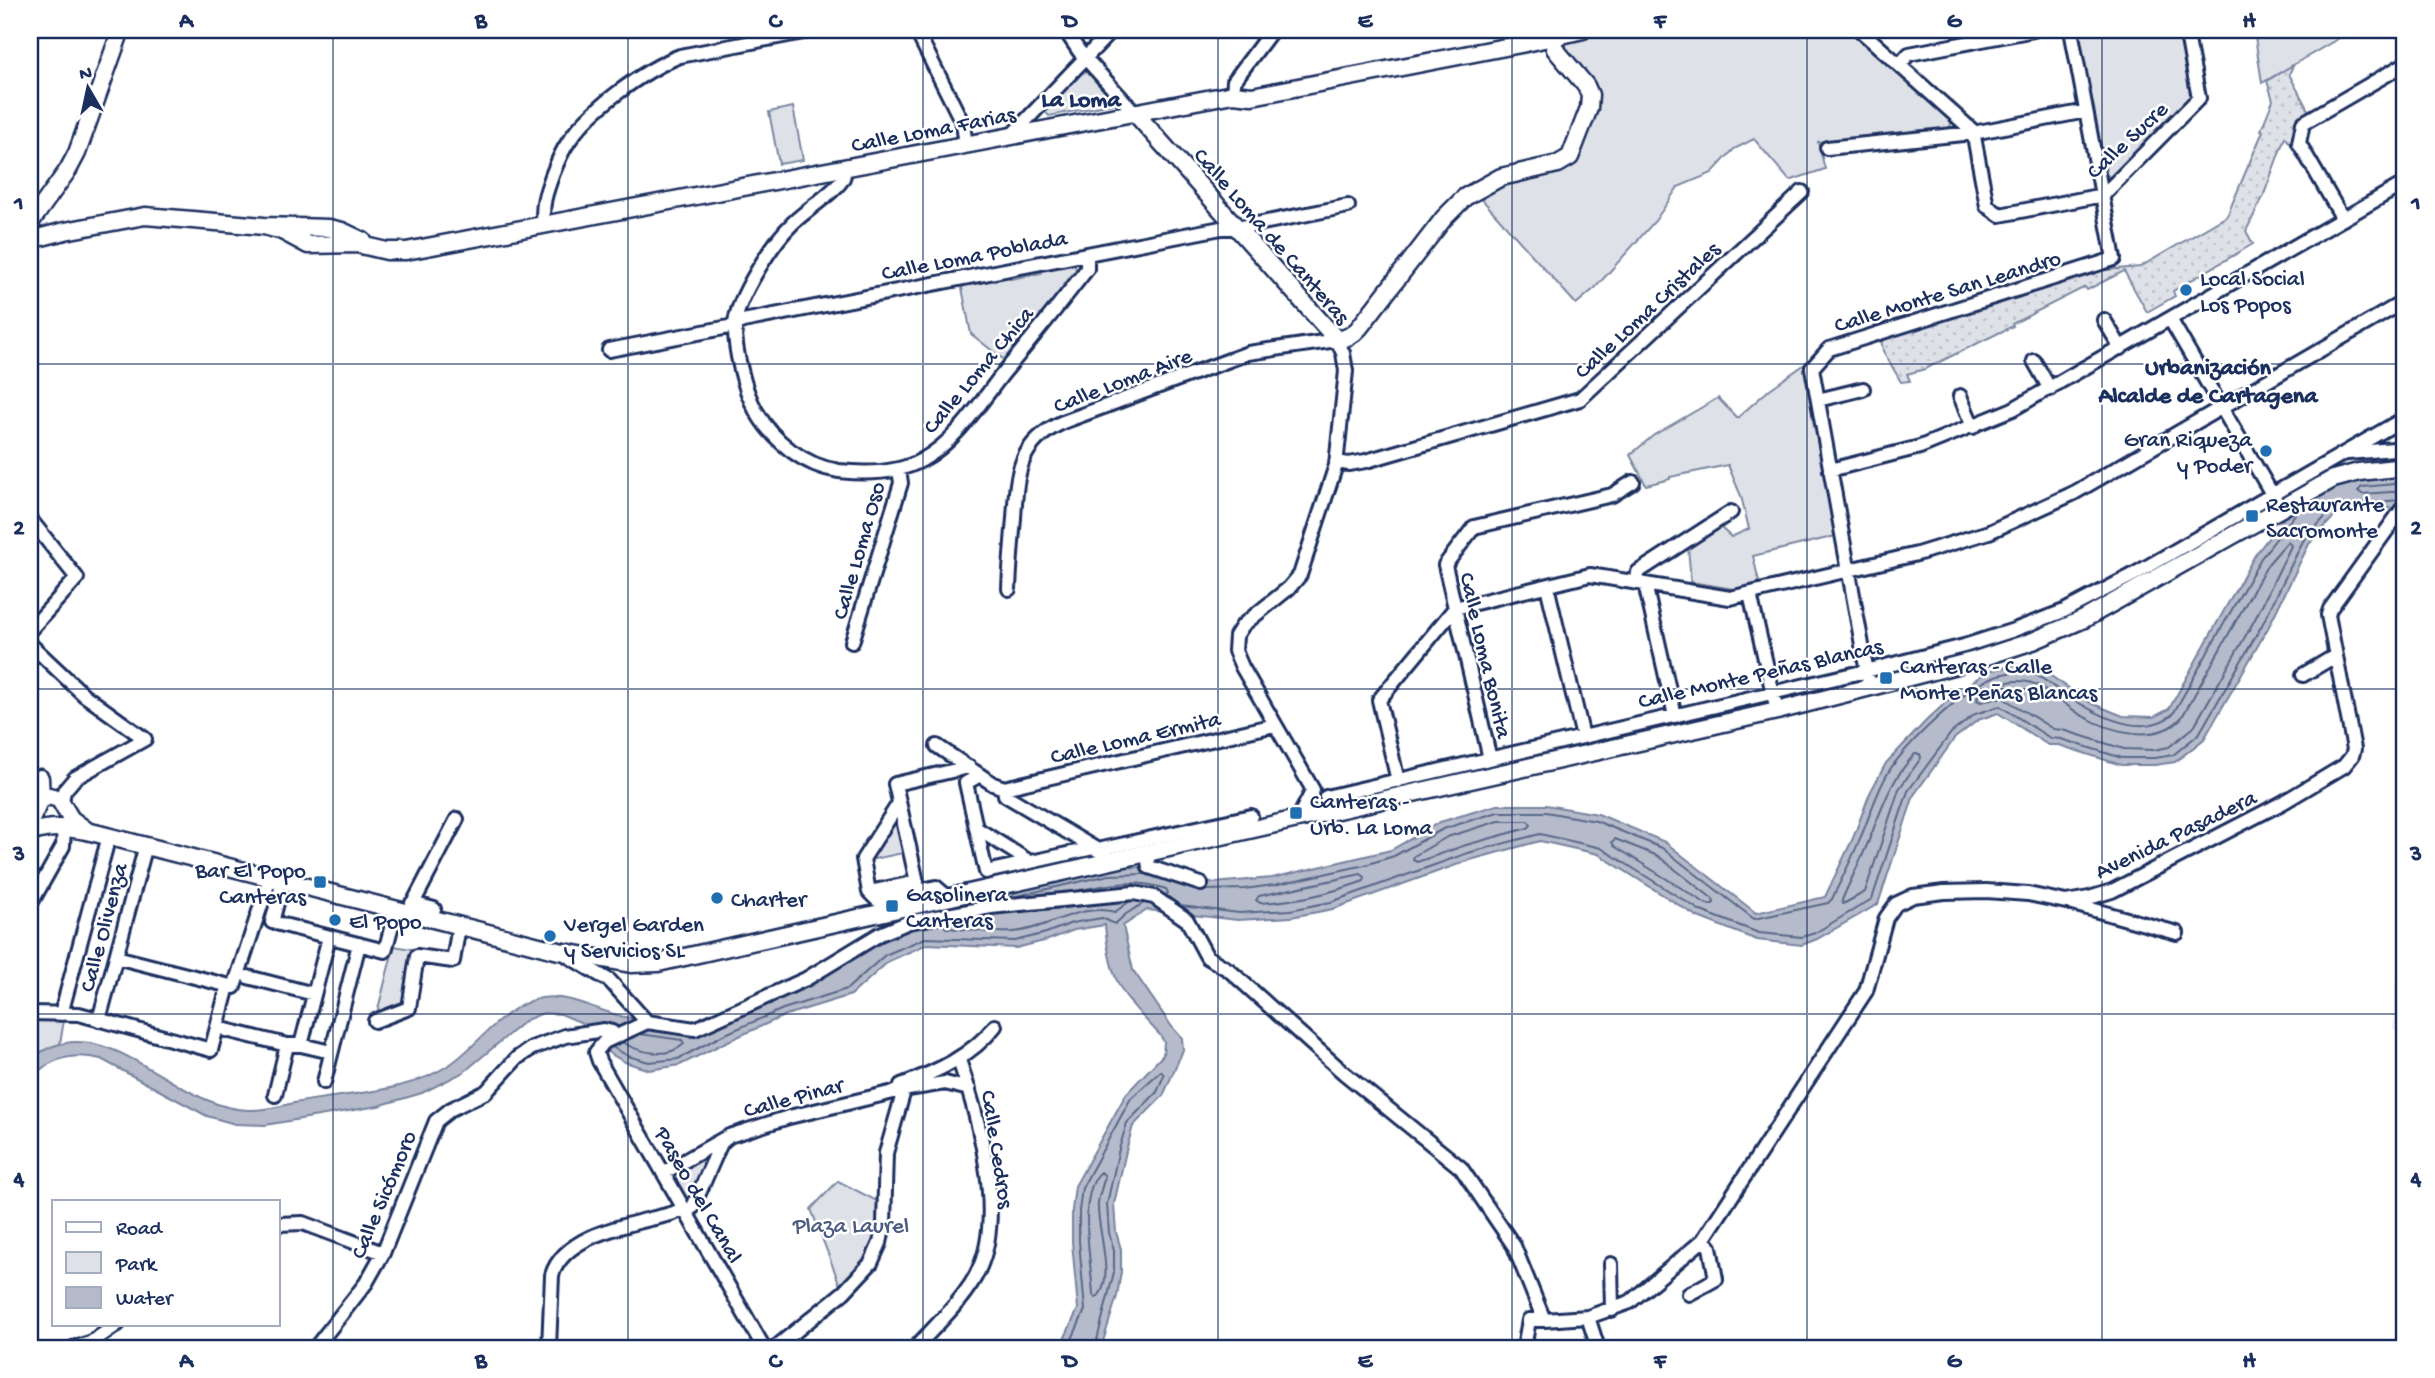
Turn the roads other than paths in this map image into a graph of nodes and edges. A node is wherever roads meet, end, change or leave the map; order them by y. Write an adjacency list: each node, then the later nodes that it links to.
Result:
1 (121, 30): 31 (main road)
2 (814, 30): 32 (street)
3 (916, 30): 23 (street)
4 (1065, 30): 13 (street, Calle Loma de Canteras)
5 (1112, 30): 13 (street)
6 (1272, 30): 16 (street)
7 (1583, 30): 12 (main road, Calle Loma Farias)
8 (1860, 30): 15 (street)
9 (2034, 30): 15 (street)
10 (2071, 30): 18 (street)
11 (2186, 30): 28 (street, Calle Sucre)
12 (1552, 36): 16 (main road, Calle Loma Farias); 40 (main road)
13 (1085, 58): 17 (street); 19 (street, Calle Loma de Canteras)
14 (2405, 64): 30 (street)
15 (1899, 65): 21 (street)
16 (1233, 94): 19 (main road, Calle Loma Farias)
17 (1038, 107): 20 (street); 22 (street)
18 (2087, 111): 21 (street); 28 (street)
19 (1135, 113): 20 (main road, Calle Loma Farias); 33 (main road, Calle Loma de Canteras)
20 (1053, 128): 22 (main road, Calle Loma Farias)
21 (1973, 133): 24 (street); 28 (street, Calle Sucre)
22 (1010, 136): 23 (main road, Calle Loma Farias)
23 (966, 145): 25 (main road, Calle Loma Farias)
24 (1827, 148)
25 (843, 168): 32 (main road, Calle Loma Farias); 39 (street, Calle Loma Chica)
26 (2405, 183): 30 (street)
27 (1802, 192): 53 (street, Calle Loma Cristales)
28 (2103, 195): 47 (street, Calle Monte San Leandro)
29 (1348, 206): 33 (street, Calle Loma Poblada)
30 (2343, 219): 37 (street)
31 (30, 223)
32 (544, 225): 34 (main road, Calle Loma Farias)
33 (1237, 228): 35 (street, Calle Loma Poblada); 40 (main road, Calle Loma de Canteras)
34 (30, 240)
35 (1087, 254): 39 (street, Calle Loma Poblada); 55 (street, Calle Loma Chica)
36 (2405, 301): 48 (street)
37 (2170, 319): 41 (street); 48 (street)
38 (2104, 320): 41 (street)
39 (735, 325): 42 (street, Calle Loma Poblada); 55 (street, Calle Loma Chica)
40 (1337, 340): 53 (street, Calle Loma de Canteras); 65 (street, Calle Loma Aire)
41 (2121, 348): 45 (street)
42 (609, 350)
43 (2034, 360): 45 (street)
44 (1863, 389): 47 (street)
45 (2050, 389): 50 (street)
46 (1959, 396): 50 (street)
47 (1818, 400): 56 (street, Calle Monte San Leandro)
48 (2221, 407): 58 (street); 62 (street)
49 (2405, 418): 52 (street, Calle Monte Peñas Blancas)
50 (1973, 428): 56 (street)
51 (2405, 448): 52 (street)
52 (2344, 453): 58 (street, Calle Monte Peñas Blancas)
53 (1336, 462): 78 (street, Calle Loma de Canteras)
54 (2405, 467): 58 (main road, Calle Monte Peñas Blancas)
55 (899, 469): 69 (street, Calle Loma Oso)
56 (1830, 470): 62 (street, Calle Monte San Leandro)
57 (1633, 482): 67 (street, Calle Loma Bonita)
58 (2276, 501): 72 (street, Calle Monte Peñas Blancas); 74 (main road, Calle Monte Peñas Blancas)
59 (2405, 505): 71 (street, Avenida Pasadera)
60 (1731, 512): 63 (street)
61 (30, 519): 68 (street)
62 (1848, 570): 66 (street); 72 (street, Calle Monte San Leandro)
63 (1642, 584): 64 (street); 66 (street); 77 (street)
64 (1547, 586): 67 (street); 79 (street)
65 (1009, 589)
66 (1750, 594): 75 (street)
67 (1455, 608): 81 (street, Calle Loma Bonita); 84 (street)
68 (30, 630)
69 (852, 642)
70 (30, 645): 87 (street)
71 (2335, 656): 73 (street); 107 (street, Avenida Pasadera)
72 (1866, 671): 74 (street, Calle Monte San Leandro); 75 (street, Calle Monte Peñas Blancas)
73 (2303, 675)
74 (1870, 688): 76 (main road, Calle Monte Peñas Blancas)
75 (1772, 693): 76 (street); 77 (street, Calle Monte Peñas Blancas)
76 (1777, 711): 89 (main road, Calle Monte Peñas Blancas)
77 (1675, 716): 79 (street, Calle Monte Peñas Blancas)
78 (1275, 724): 85 (street, Calle Loma Ermita); 86 (street, Calle Loma de Canteras)
79 (1583, 737): 81 (street, Calle Monte Peñas Blancas)
80 (937, 746): 82 (street)
81 (1490, 759): 84 (street, Calle Monte Peñas Blancas)
82 (974, 771): 85 (street); 88 (street); 95 (street)
83 (35, 773): 87 (main road); 90 (main road)
84 (1398, 780): 89 (street, Calle Monte Peñas Blancas)
85 (1004, 788): 100 (street)
86 (1313, 790): 89 (street); 93 (street)
87 (62, 803): 90 (main road); 94 (main road); 96 (main road)
88 (899, 803): 105 (street); 105 (street)
89 (1328, 805): 93 (main road)
90 (34, 812): 94 (main road)
91 (1251, 816): 100 (street)
92 (457, 819): 109 (street)
93 (1304, 819): 101 (main road)
94 (55, 827): 96 (main road); 97 (main road); 108 (street)
95 (976, 828): 102 (street); 102 (street)
96 (88, 831): 98 (main road)
97 (30, 833)
98 (109, 836): 99 (main road); 121 (street)
99 (146, 845): 103 (main road); 116 (street, Calle Olivenza)
100 (1100, 854): 101 (main road); 102 (street); 106 (main road)
101 (1147, 854): 104 (street)
102 (1030, 862)
103 (277, 879): 109 (main road); 113 (street); 118 (street)
104 (1200, 884)
105 (873, 896): 106 (street)
106 (950, 899): 115 (main road)
107 (2066, 902): 112 (street); 141 (street, Avenida Pasadera)
108 (30, 905)
109 (405, 909): 110 (street); 111 (main road); 114 (street)
110 (435, 909)
111 (459, 926): 115 (main road); 123 (street)
112 (2177, 933)
113 (329, 937): 114 (street); 119 (street)
114 (359, 944): 130 (street)
115 (559, 951): 124 (street)
116 (116, 957): 118 (street); 122 (street, Calle Olivenza)
117 (248, 977): 119 (street)
118 (231, 987): 122 (street)
119 (314, 994): 129 (street)
120 (30, 1013): 121 (street)
121 (61, 1014): 122 (street)
122 (99, 1020)
123 (375, 1021)
124 (647, 1022): 127 (street); 147 (street)
125 (995, 1026): 131 (street, Calle Pinar)
126 (226, 1030): 128 (street)
127 (614, 1036): 138 (street, Paseo del Canal); 142 (street, Calle Sicómoro)
128 (287, 1045): 129 (street); 135 (street)
129 (301, 1045): 130 (street)
130 (331, 1052): 132 (street)
131 (959, 1060): 133 (street, Calle Cedros); 136 (street, Calle Pinar)
132 (324, 1082)
133 (969, 1089): 134 (street, Calle Pinar); 154 (street, Calle Cedros)
134 (902, 1090): 136 (street, Calle Pinar); 153 (street)
135 (275, 1095)
136 (868, 1098): 137 (street, Calle Pinar)
137 (729, 1136): 138 (street, Calle Pinar); 139 (street, Calle Pinar)
138 (663, 1173): 139 (street, Paseo del Canal)
139 (684, 1210): 151 (street); 152 (street, Paseo del Canal)
140 (280, 1224): 142 (street)
141 (1703, 1240): 144 (street); 145 (street, Avenida Pasadera)
142 (383, 1253): 150 (street, Calle Sicómoro)
143 (1612, 1264): 145 (street)
144 (1689, 1294)
145 (1612, 1310): 146 (street, Avenida Pasadera)
146 (1588, 1317): 147 (street, Avenida Pasadera); 156 (street)
147 (1544, 1320): 155 (street)
148 (115, 1326): 149 (street)
149 (73, 1348)
150 (315, 1348)
151 (550, 1348)
152 (764, 1348)
153 (775, 1348)
154 (915, 1348)
155 (1524, 1348)
156 (1598, 1348)

